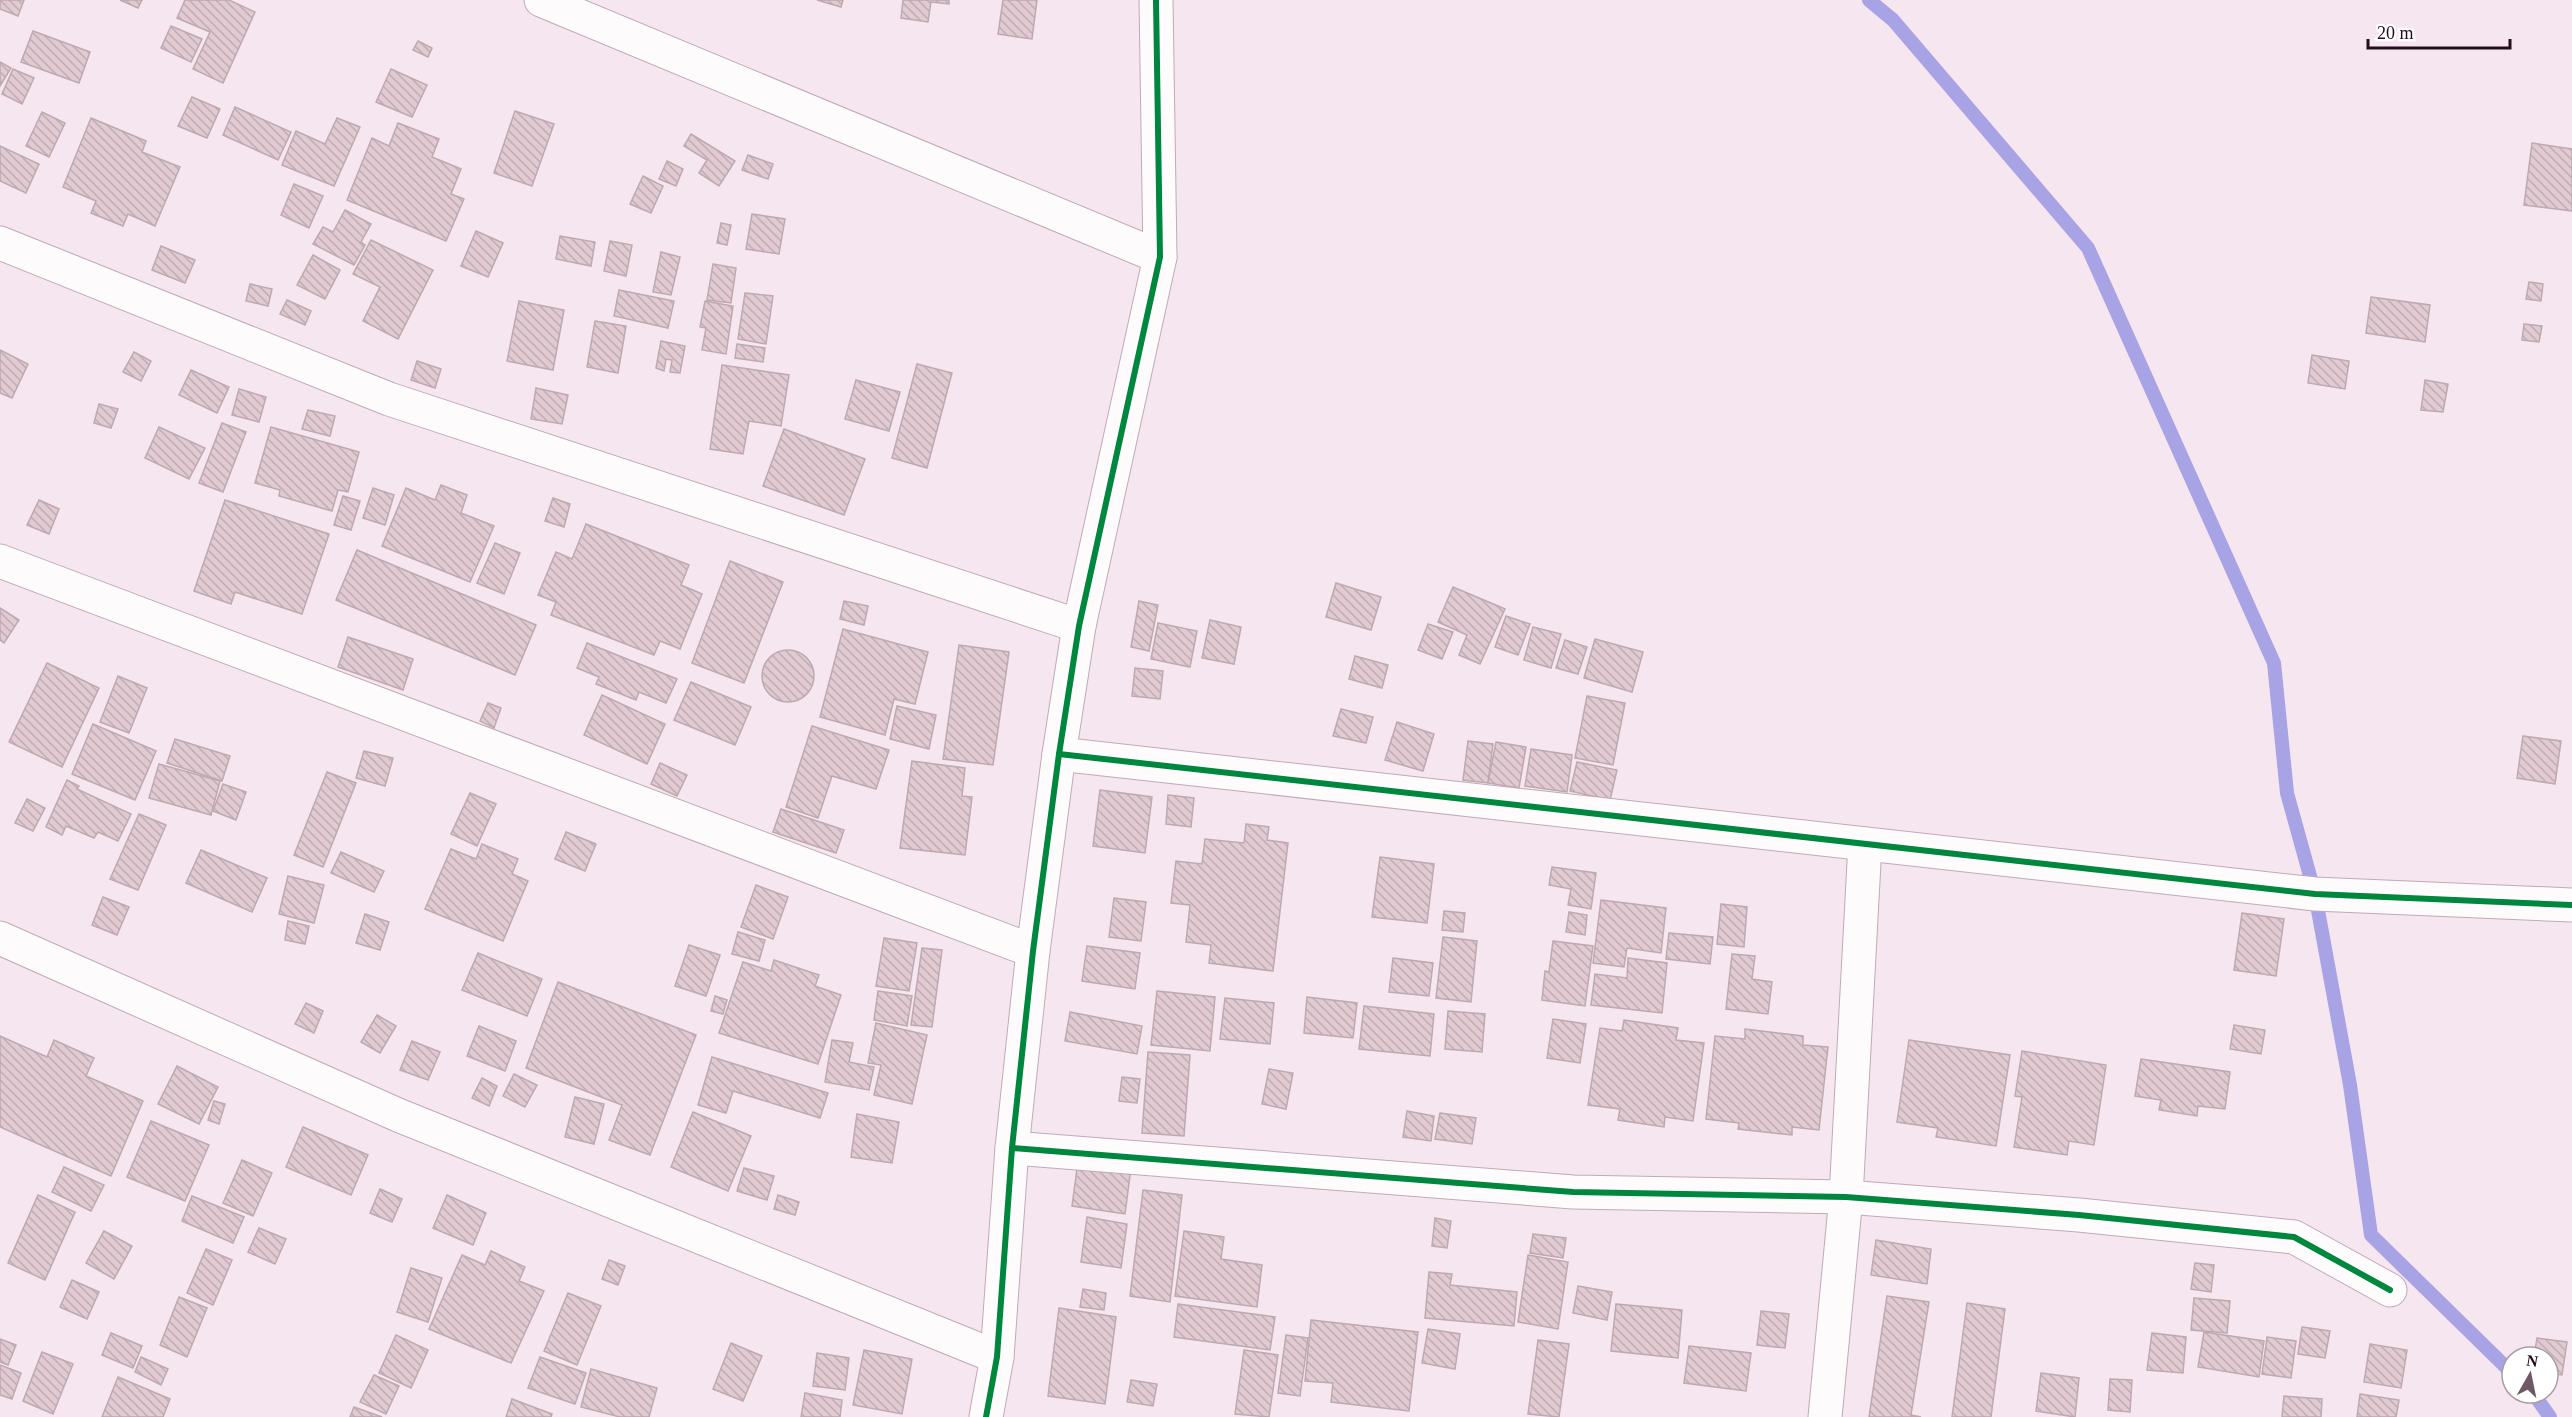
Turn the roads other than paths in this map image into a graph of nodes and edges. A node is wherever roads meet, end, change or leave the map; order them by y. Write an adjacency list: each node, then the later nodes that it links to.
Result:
1 (541, 0): 4 (street)
2 (1156, 0): 4 (street)
3 (0, 243): 6 (street)
4 (1160, 258): 6 (street)
5 (0, 561): 11 (street)
6 (1079, 626): 7 (street)
7 (1059, 753): 8 (street); 11 (street)
8 (1865, 844): 9 (street); 13 (street)
9 (2572, 905)
10 (0, 938): 15 (street)
11 (1033, 951): 12 (street)
12 (1012, 1148): 13 (street); 15 (street)
13 (1846, 1197): 14 (street); 17 (street)
14 (2390, 1290)
15 (997, 1357): 16 (street)
16 (992, 1416)
17 (1825, 1417)

